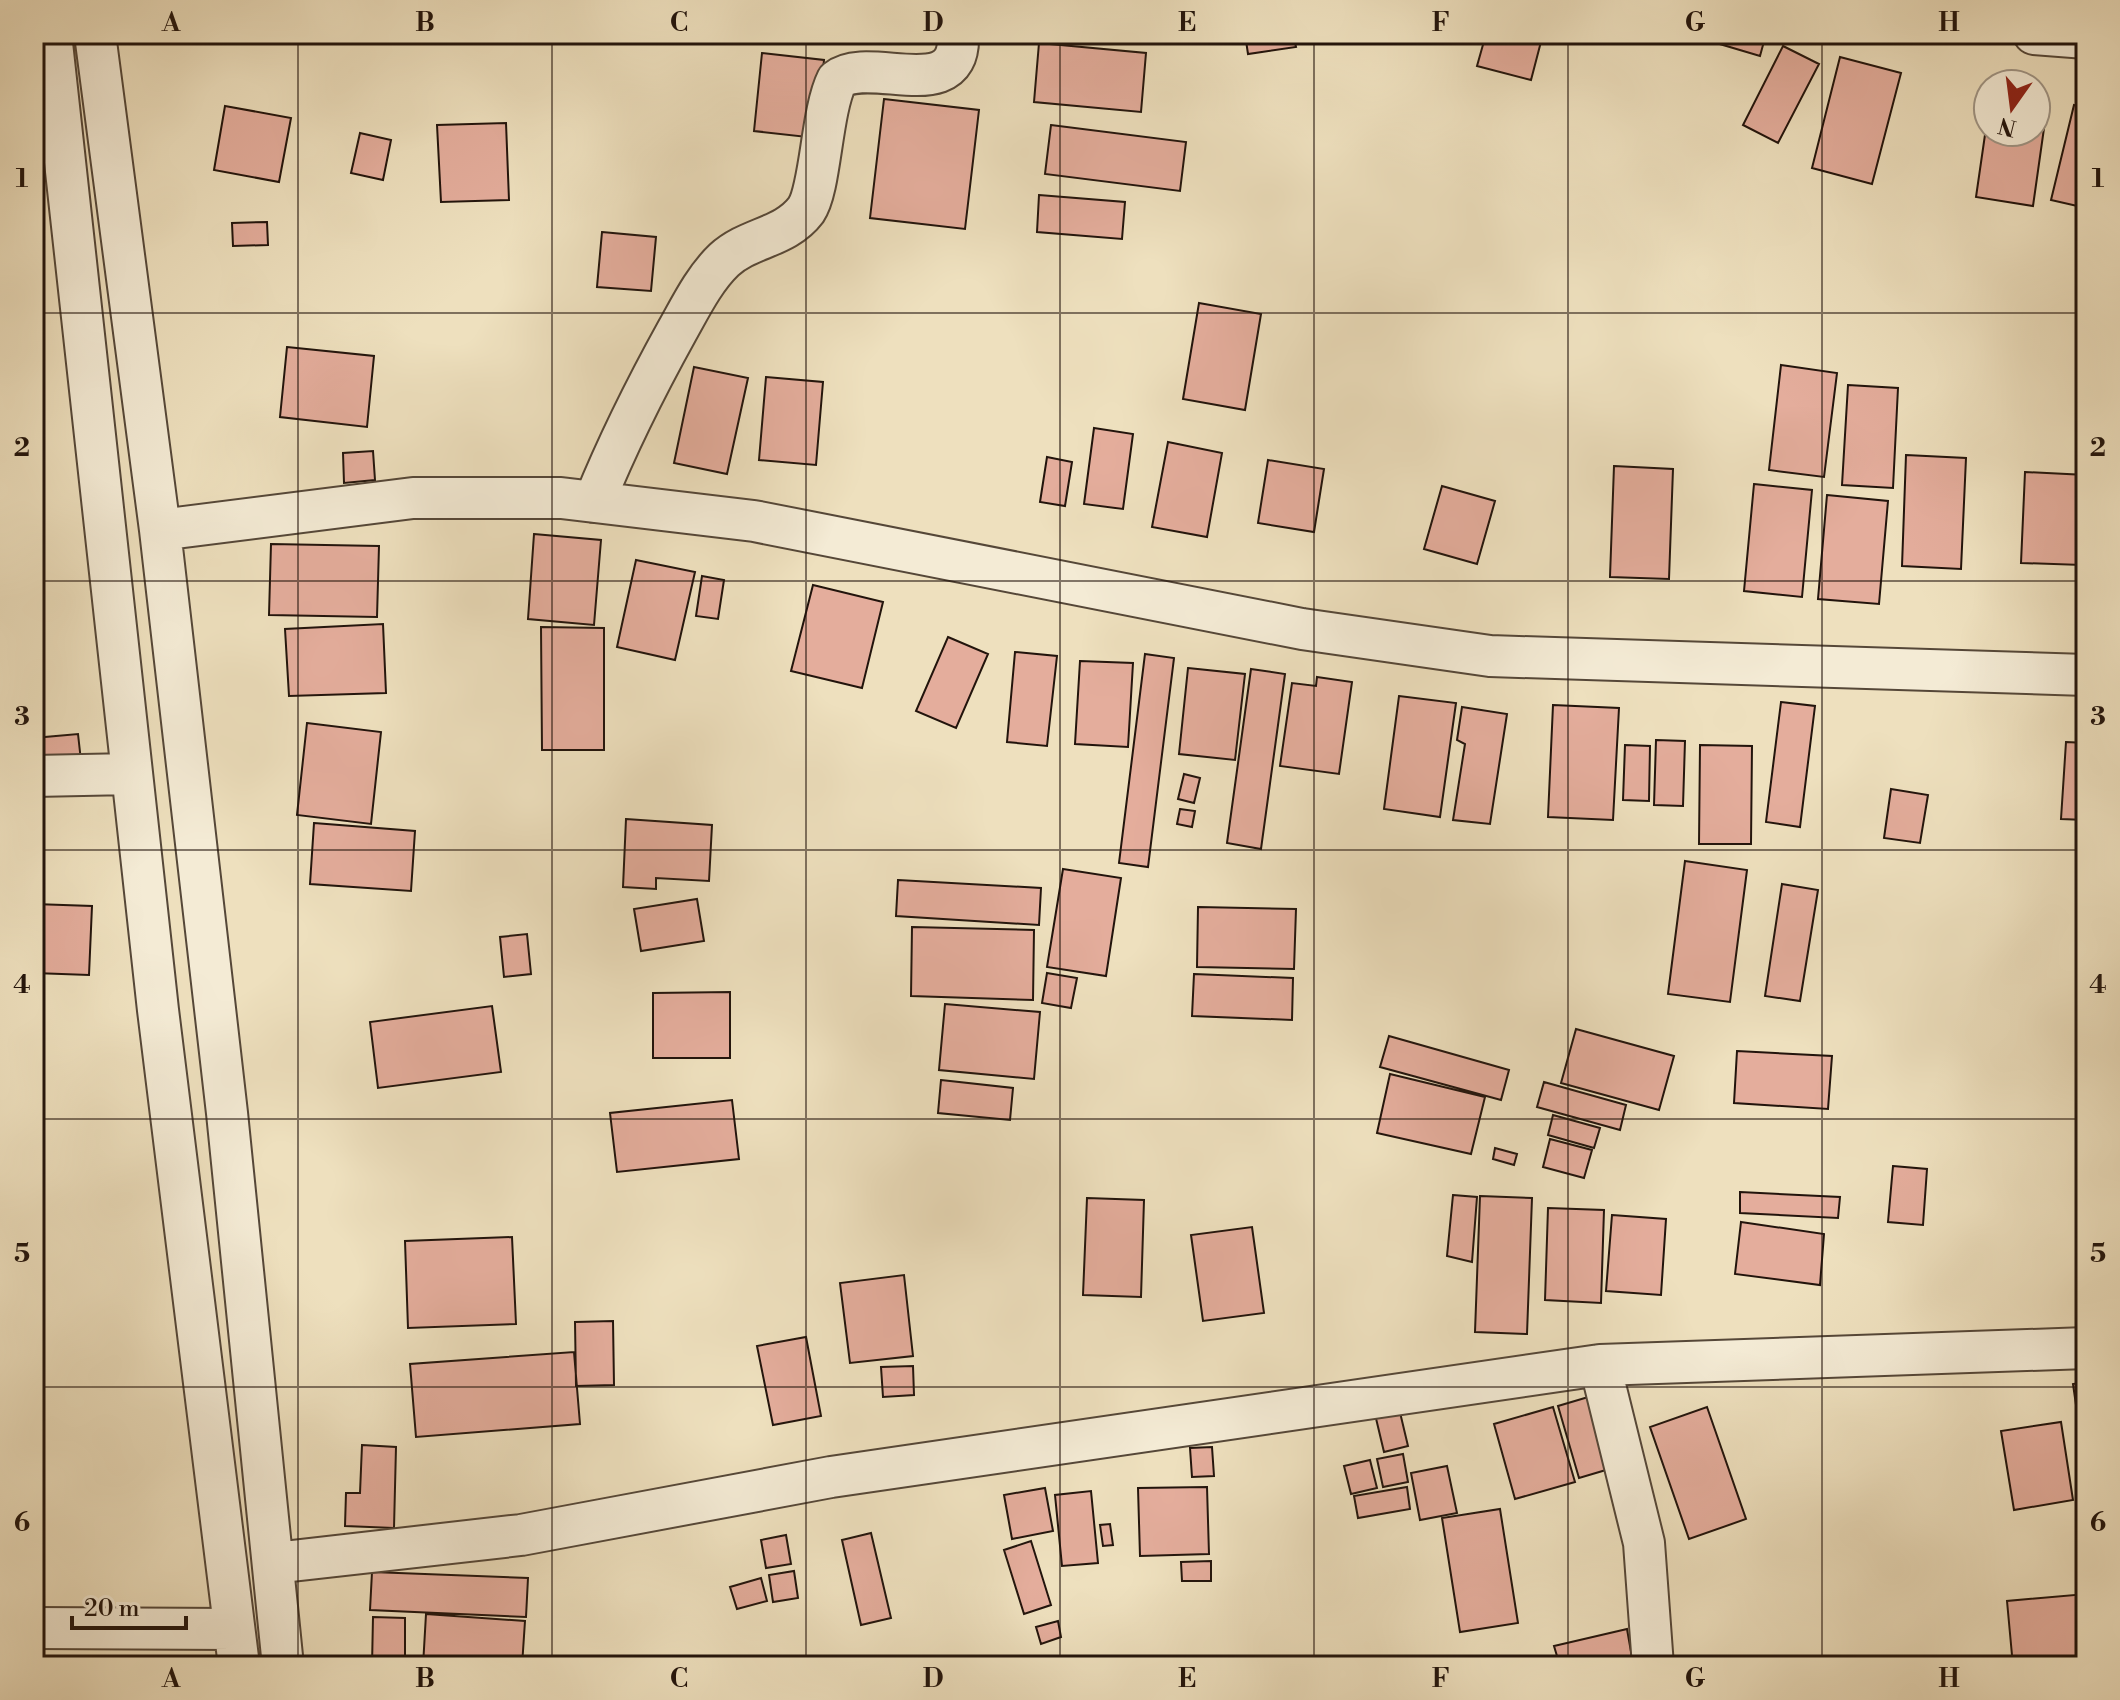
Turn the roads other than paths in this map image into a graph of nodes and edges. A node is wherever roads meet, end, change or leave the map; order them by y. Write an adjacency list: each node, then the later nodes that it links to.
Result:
1 (51, 34): 9 (street)
2 (95, 34): 7 (street)
3 (958, 34): 6 (street)
4 (2034, 34): 5 (street)
5 (2086, 38)
6 (594, 502): 7 (street); 8 (street)
7 (160, 530): 13 (street)
8 (2086, 675)
9 (131, 774): 10 (street); 15 (street)
10 (34, 776)
11 (2086, 1348): 12 (street)
12 (1600, 1365): 13 (street); 17 (street)
13 (274, 1563): 16 (street)
14 (34, 1628): 15 (street)
15 (236, 1648)
16 (283, 1666)
17 (1653, 1666)

